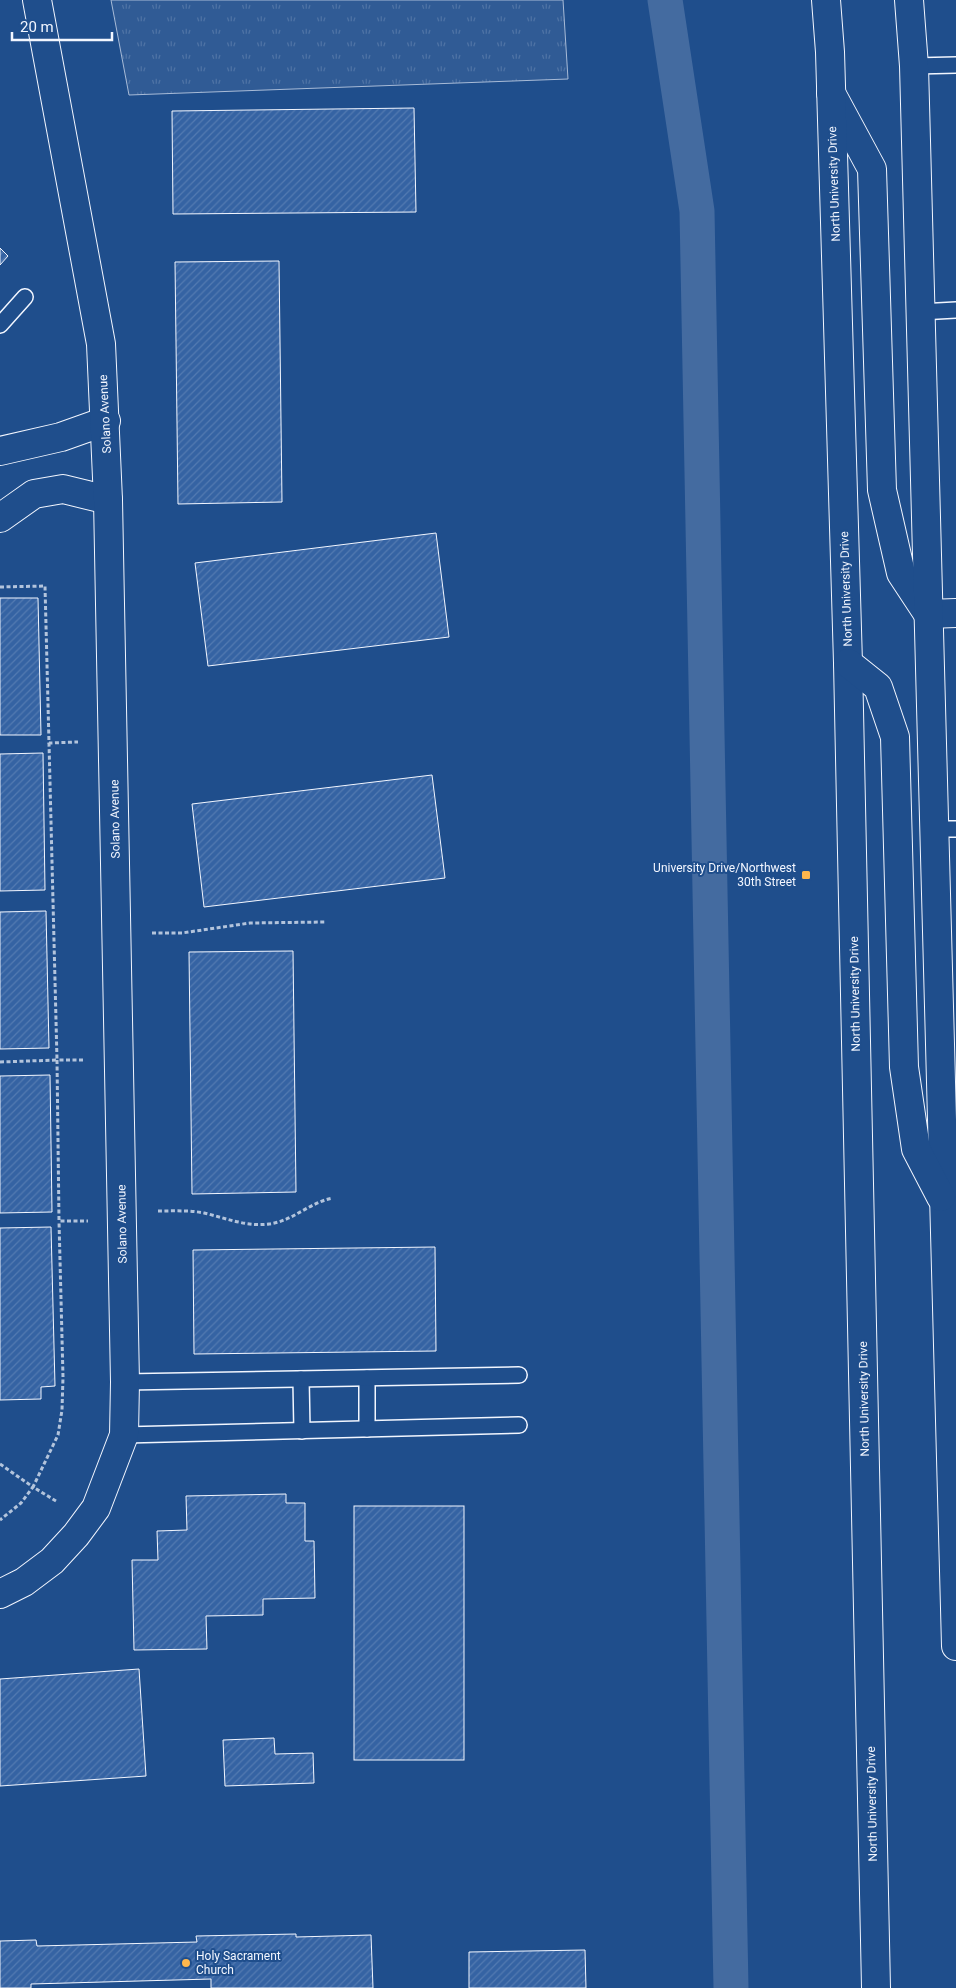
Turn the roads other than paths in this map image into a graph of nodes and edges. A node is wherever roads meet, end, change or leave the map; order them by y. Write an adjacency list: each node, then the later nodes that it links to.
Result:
1 (37, 0): 11 (main road, Solano Avenue)
2 (826, 0): 6 (main road, North University Drive)
3 (909, 0): 5 (main road)
4 (956, 65): 5 (lane)
5 (914, 66): 9 (main road)
6 (831, 93): 16 (main road); 17 (main road, North University Drive)
7 (25, 297): 10 (lane)
8 (956, 310): 9 (lane)
9 (920, 312): 16 (main road)
10 (0, 325)
11 (106, 421): 12 (main road); 13 (main road, Solano Avenue)
12 (0, 451)
13 (108, 500): 14 (main road); 24 (main road, Solano Avenue)
14 (3, 509)
15 (956, 613): 16 (main road)
16 (928, 614): 18 (main road)
17 (848, 663): 20 (main road); 31 (main road, North University Drive)
18 (945, 829): 19 (main road)
19 (949, 1126): 20 (main road)
20 (945, 1206): 30 (main road)
21 (519, 1375): 22 (lane)
22 (367, 1378): 23 (lane); 26 (lane)
23 (301, 1379): 24 (lane); 27 (lane)
24 (125, 1382): 28 (main road, Solano Avenue)
25 (519, 1425): 26 (lane)
26 (367, 1429): 27 (lane)
27 (302, 1431): 28 (lane)
28 (124, 1435): 29 (main road, Solano Avenue)
29 (0, 1594)
30 (956, 1646)
31 (876, 1988)

